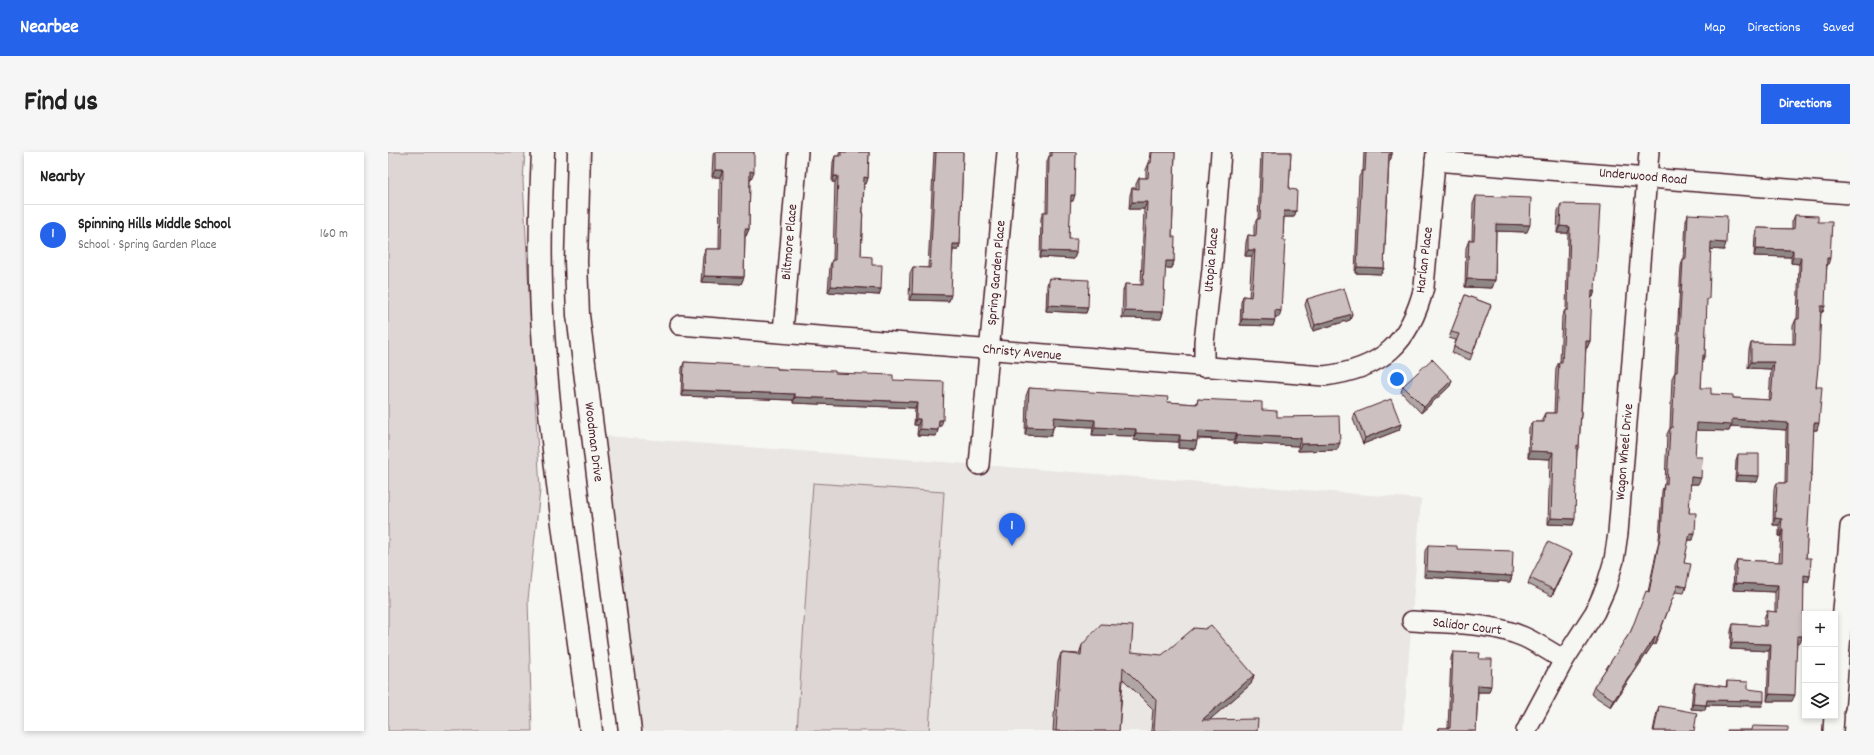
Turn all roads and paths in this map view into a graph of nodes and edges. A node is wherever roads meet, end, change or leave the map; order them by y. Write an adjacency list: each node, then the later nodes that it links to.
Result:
1 (543, 152): 21 (main road)
2 (579, 152): 22 (main road, Woodman Drive)
3 (798, 152): 11 (street, Biltmore Place)
4 (1007, 152): 12 (street, Spring Garden Place)
5 (1221, 152): 13 (street, Utopia Place)
6 (1649, 152): 8 (street, Wagon Wheel Drive)
7 (1436, 156): 8 (street, Underwood Road); 14 (street, Harlan Place)
8 (1647, 178): 9 (street, Underwood Road); 18 (street, Wagon Wheel Drive)
9 (1850, 194)
10 (680, 325): 11 (street, Christy Avenue)
11 (783, 332): 12 (street, Christy Avenue)
12 (990, 350): 13 (street, Christy Avenue); 15 (street, Spring Garden Place)
13 (1204, 367): 14 (street, Christy Avenue)
14 (1362, 368)
15 (979, 465)
16 (1850, 527): 19 (street)
17 (1412, 621): 18 (street, Salidor Court)
18 (1564, 660): 23 (street, Wagon Wheel Drive)
19 (1837, 683)
20 (1834, 719): 24 (street)
21 (591, 731)
22 (630, 731)
23 (1526, 731)
24 (1833, 731)

